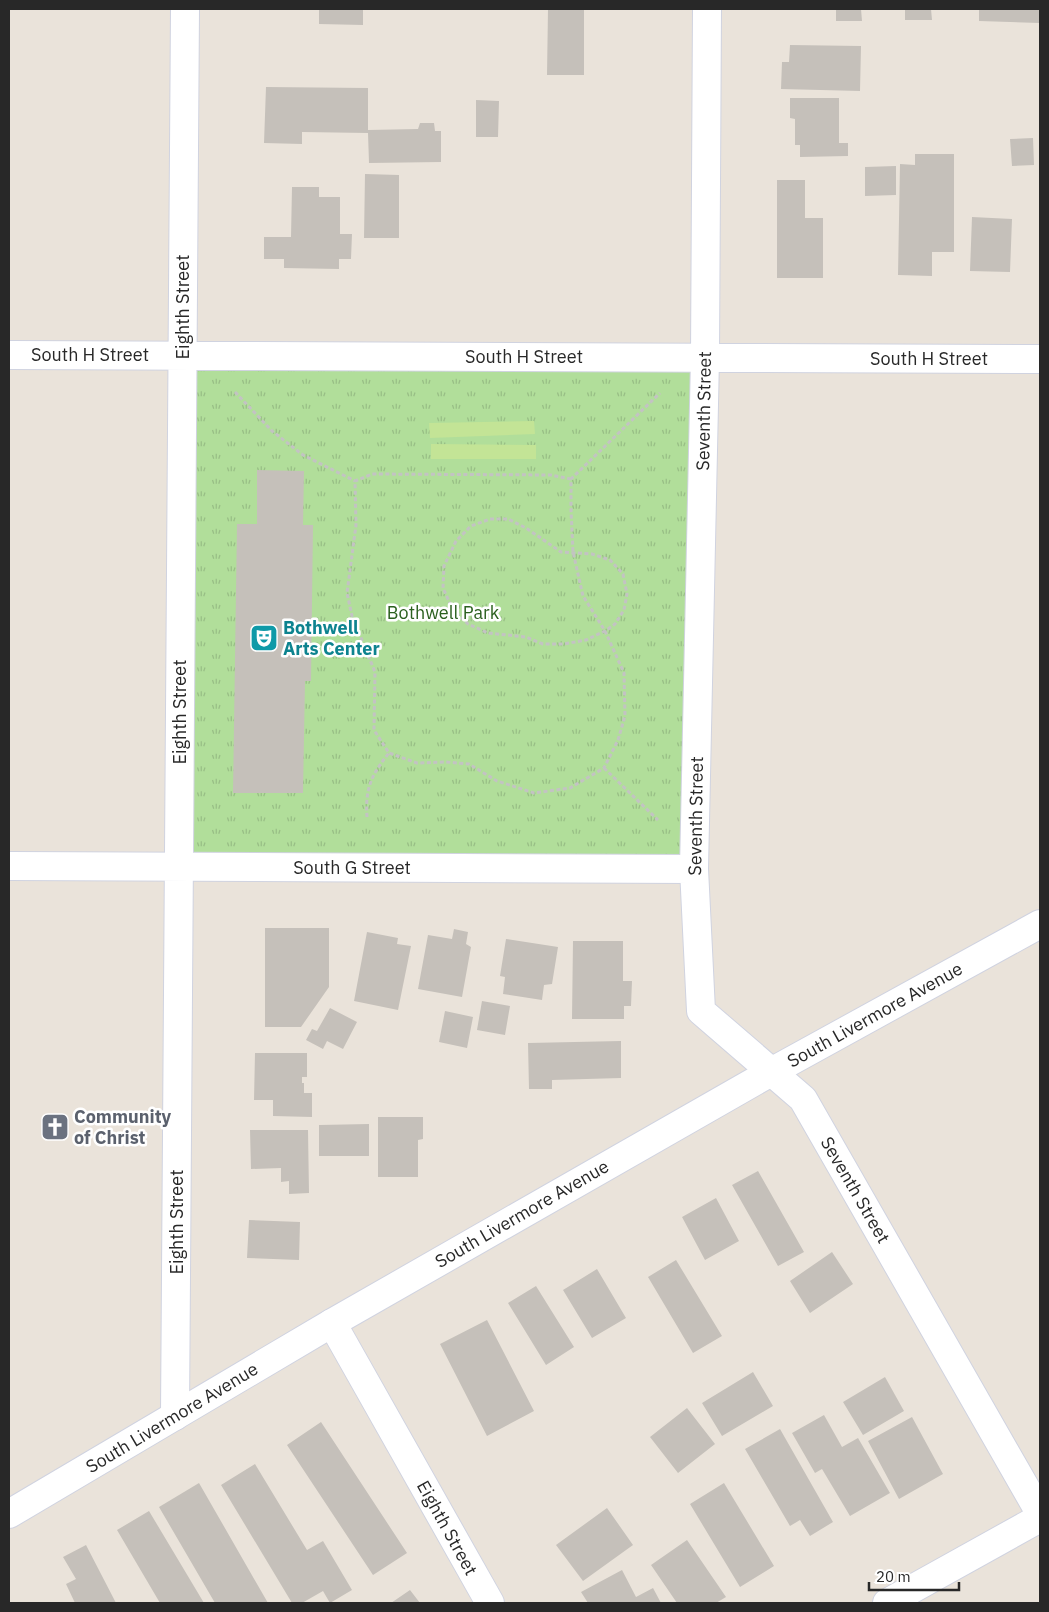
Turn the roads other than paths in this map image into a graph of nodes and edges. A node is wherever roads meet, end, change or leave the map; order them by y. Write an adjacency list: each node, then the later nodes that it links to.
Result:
1 (186, 9): 4 (street, Eighth Street)
2 (706, 9): 5 (street, Seventh Street)
3 (9, 355): 4 (street, South H Street)
4 (183, 355): 5 (street, South H Street); 8 (street, Eighth Street)
5 (706, 358): 6 (street, South H Street); 9 (street, Seventh Street)
6 (1040, 359)
7 (9, 866): 8 (street, South G Street)
8 (180, 867): 9 (street, South G Street); 13 (street, Eighth Street)
9 (694, 869): 11 (street, Seventh Street)
10 (1040, 924): 11 (street, South Livermore Avenue)
11 (772, 1072): 12 (street, South Livermore Avenue); 14 (street, Seventh Street)
12 (332, 1323): 13 (street, South Livermore Avenue); 17 (street, Eighth Street)
13 (175, 1416): 15 (street, South Livermore Avenue)
14 (1040, 1513)
15 (9, 1514)
16 (1040, 1518): 18 (street)
17 (490, 1603)
18 (887, 1603)

